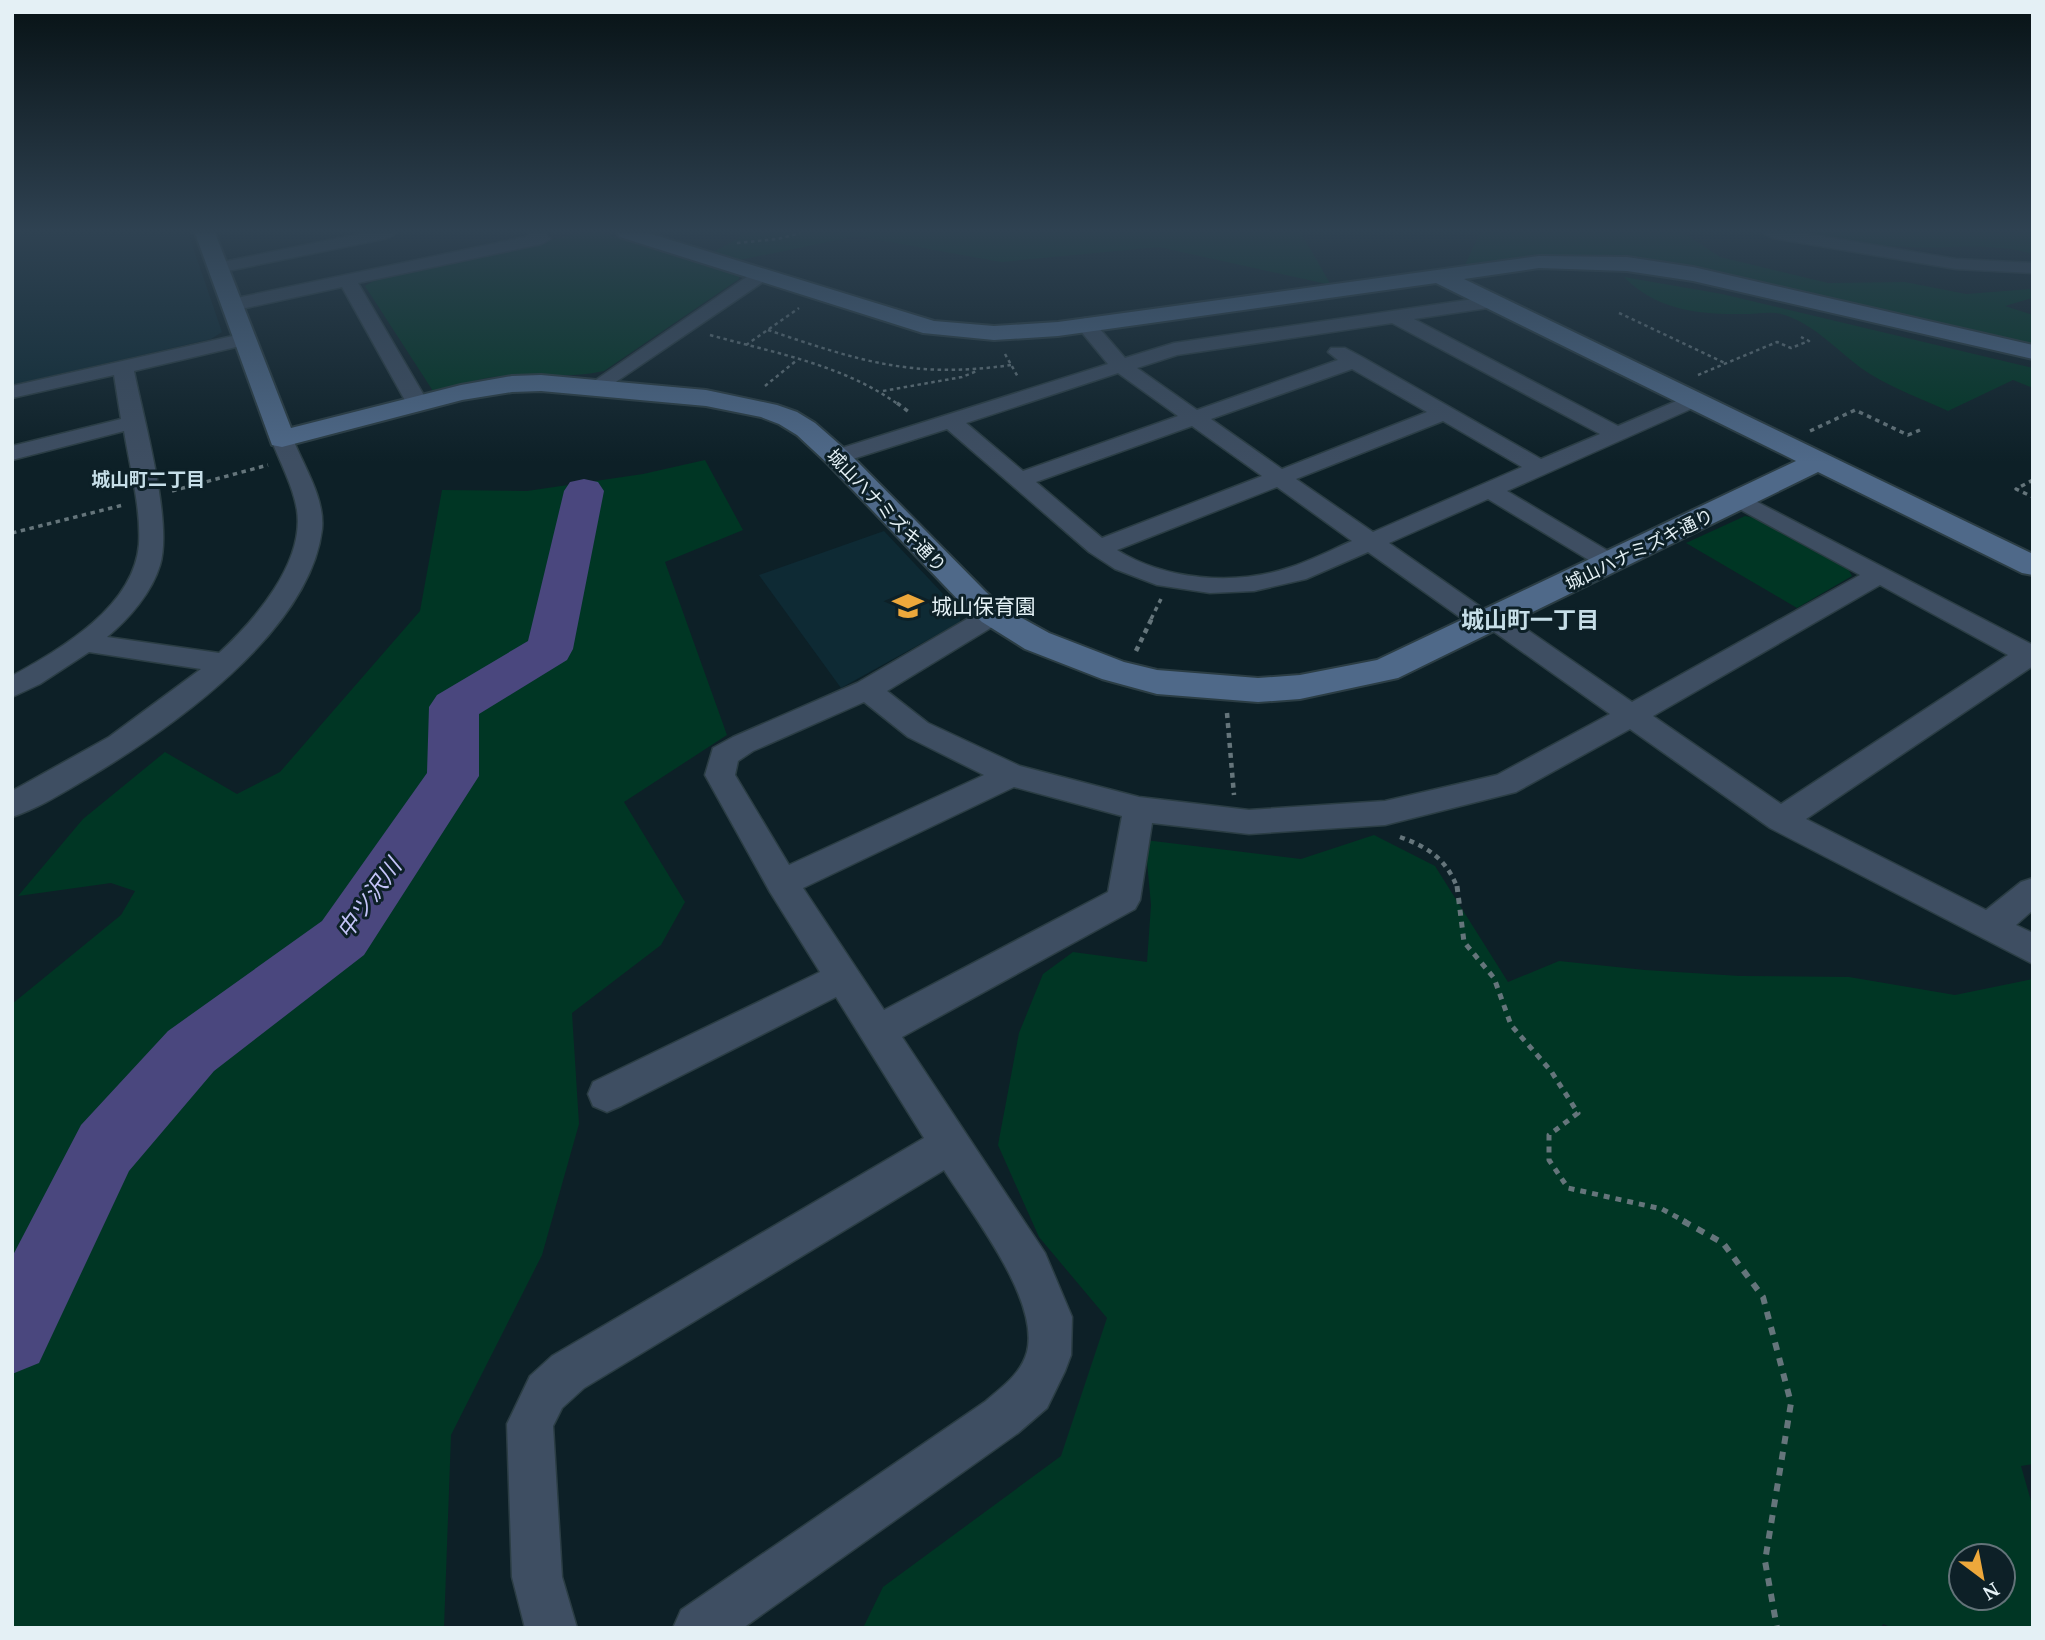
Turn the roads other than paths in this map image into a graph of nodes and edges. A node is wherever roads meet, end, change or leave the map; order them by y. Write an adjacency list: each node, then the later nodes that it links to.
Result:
1 (233, 310): 12 (street)
2 (364, 310): 20 (street)
3 (711, 310): 17 (street)
4 (870, 310): 10 (street)
5 (1192, 310): 10 (street)
6 (1444, 310): 9 (street)
7 (1512, 310): 18 (street)
8 (1848, 310): 13 (street)
9 (1395, 317): 11 (street); 25 (street)
10 (1085, 324): 15 (street)
11 (1302, 331): 14 (street); 15 (street)
12 (246, 339): 16 (street); 26 (street)
13 (2033, 352)
14 (1355, 362): 21 (street); 22 (street)
15 (1121, 366): 22 (street); 24 (street)
16 (123, 368): 19 (street); 23 (street)
17 (594, 388): 20 (street, 城山ハナミズキ通り); 28 (street, 城山ハナミズキ通り)
18 (1694, 388): 25 (street); 29 (street)
19 (12, 393)
20 (418, 404): 26 (street, 城山ハナミズキ通り)
21 (1444, 413): 30 (street); 31 (street)
22 (1196, 418): 31 (street); 32 (street)
23 (134, 422): 27 (street); 42 (street)
24 (940, 424): 28 (street); 32 (street)
25 (1617, 434): 30 (street)
26 (282, 439): 44 (street)
27 (12, 453)
28 (837, 457): 40 (street, 城山ハナミズキ通り)
29 (1818, 461): 34 (street, 城山ハナミズキ通り); 38 (street)
30 (1540, 468): 33 (street)
31 (1280, 477): 35 (street); 36 (street)
32 (1020, 480): 36 (street)
33 (1490, 490): 35 (street); 37 (street)
34 (1740, 500): 37 (street, 城山ハナミズキ通り); 39 (street)
35 (1371, 542): 36 (street); 41 (street)
36 (1099, 548)
37 (1611, 563): 41 (street, 城山ハナミズキ通り)
38 (2033, 566)
39 (1879, 575): 43 (street); 47 (street)
40 (993, 615): 41 (street, 城山ハナミズキ通り); 46 (street)
41 (1491, 622): 47 (street)
42 (84, 643): 44 (street); 45 (street)
43 (2031, 656): 51 (street)
44 (224, 663): 49 (street)
45 (12, 688)
46 (867, 690): 48 (street); 52 (street)
47 (1631, 715): 50 (street); 51 (street)
48 (1011, 775): 50 (street); 52 (street)
49 (12, 805)
50 (1139, 809): 57 (street)
51 (1781, 820): 54 (street)
52 (782, 883): 56 (street)
53 (2033, 891): 54 (street)
54 (1989, 927): 55 (street)
55 (2033, 950)
56 (843, 978): 57 (street); 58 (street)
57 (878, 1031): 59 (street)
58 (607, 1094)
59 (951, 1144): 60 (street); 61 (street)
60 (551, 1628)
61 (699, 1628)

